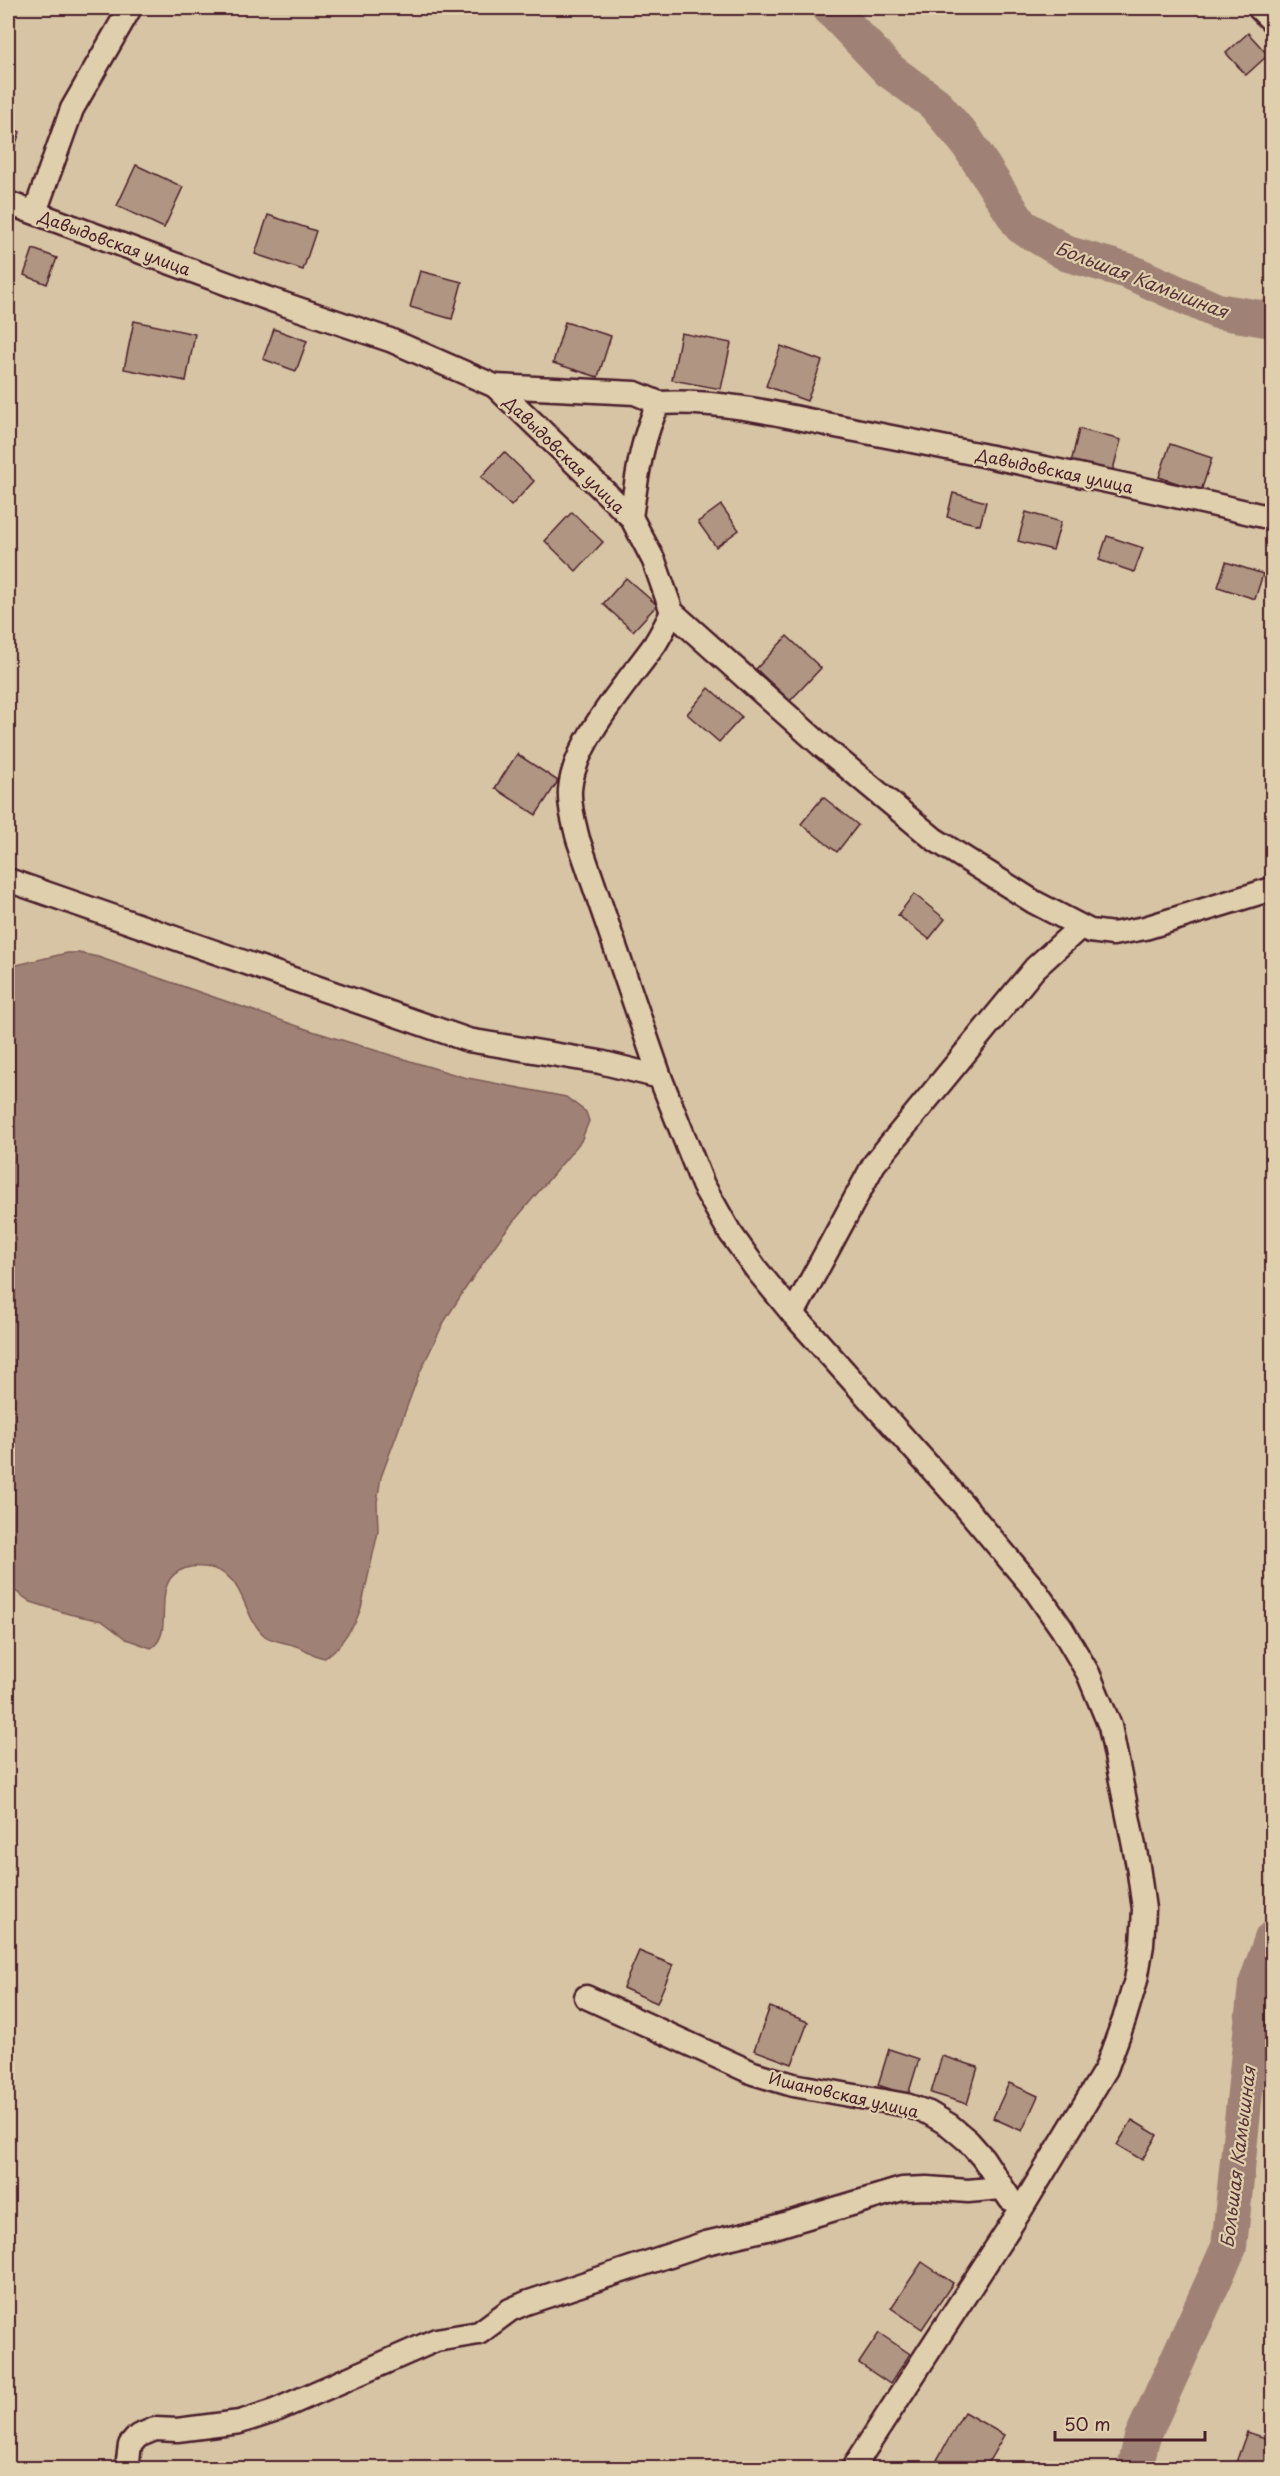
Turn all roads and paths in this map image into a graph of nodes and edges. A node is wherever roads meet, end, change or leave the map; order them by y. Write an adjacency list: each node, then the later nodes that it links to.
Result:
1 (130, 8): 5 (street)
2 (1258, 8): 3 (street)
3 (1272, 21)
4 (8, 203): 5 (street, Давыдовская улица)
5 (35, 212): 6 (street, Давыдовская улица)
6 (495, 386): 7 (street); 8 (street, Давыдовская улица)
7 (660, 403): 8 (street, Давыдовская улица); 9 (street, Давыдовская улица)
8 (631, 517): 10 (street)
9 (1272, 518)
10 (672, 612): 13 (street); 14 (street)
11 (8, 880): 14 (street)
12 (1272, 889): 13 (street)
13 (1080, 927): 15 (street)
14 (660, 1077): 15 (street)
15 (793, 1314): 18 (street)
16 (586, 1997): 17 (street, Ишановская улица)
17 (1001, 2188): 18 (street, Ишановская улица); 19 (street)
18 (1020, 2211): 20 (street)
19 (127, 2469)
20 (854, 2469)

